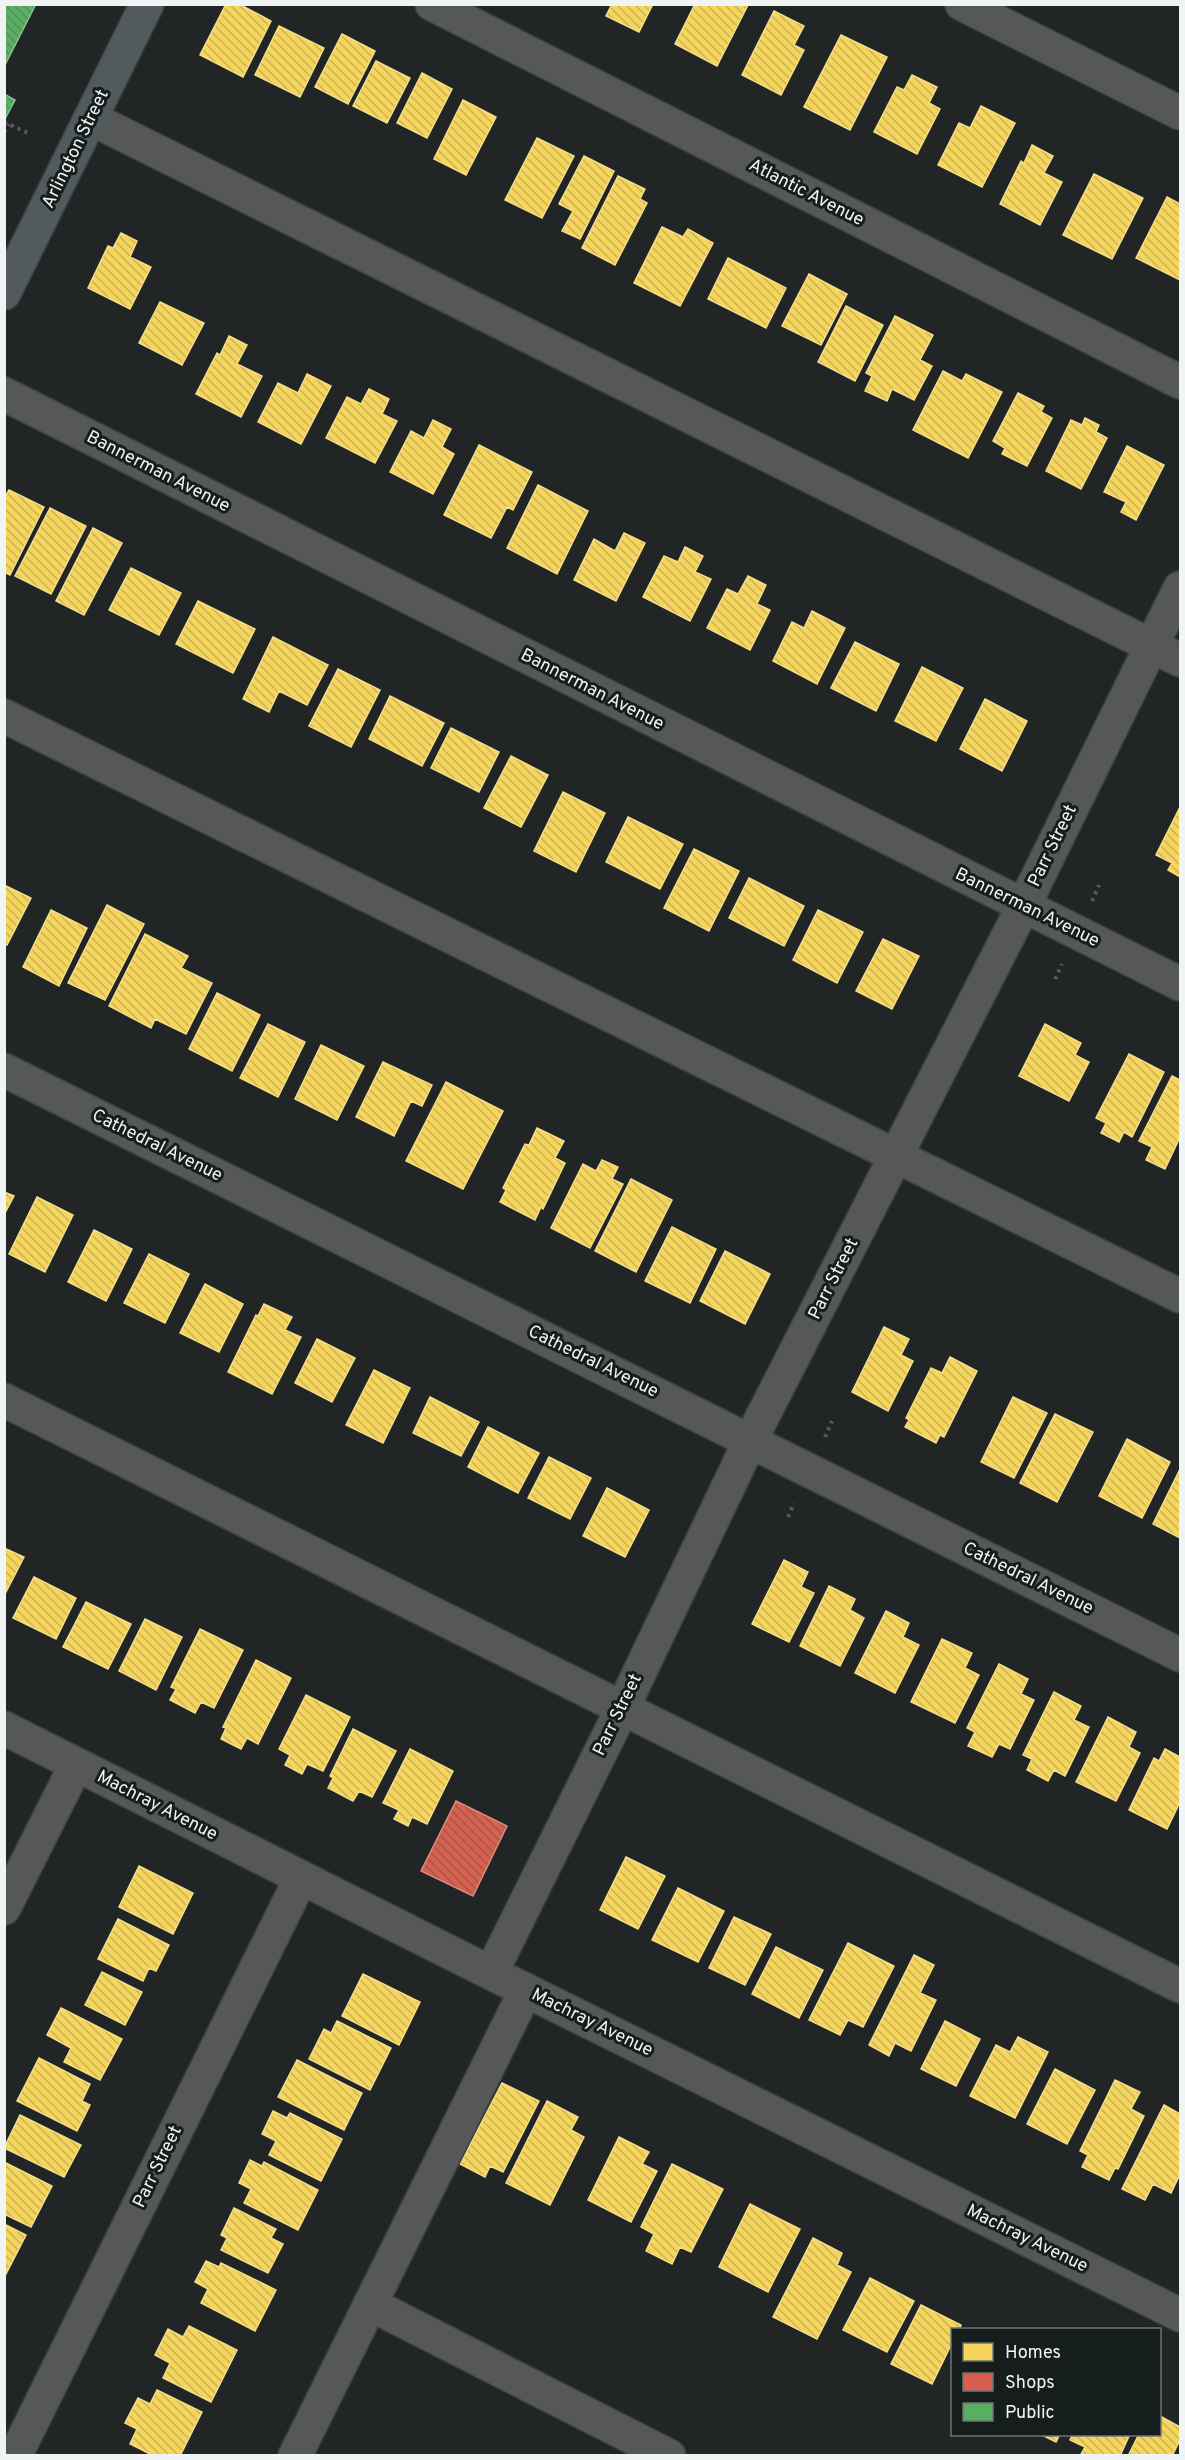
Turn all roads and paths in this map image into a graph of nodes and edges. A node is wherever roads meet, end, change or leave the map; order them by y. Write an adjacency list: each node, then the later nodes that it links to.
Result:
1 (147, 4): 5 (main road, Arlington Street)
2 (432, 4): 10 (street, Atlantic Avenue)
3 (962, 4): 4 (street)
4 (1180, 113)
5 (92, 119): 9 (main road, Arlington Street); 13 (street)
6 (7, 123): 7 (path); 8 (path)
7 (4, 132)
8 (30, 134)
9 (4, 293)
10 (1180, 382)
11 (4, 394): 16 (street, Bannerman Avenue)
12 (1180, 588): 13 (street, Parr Street)
13 (1151, 646): 14 (street); 16 (street, Parr Street)
14 (1180, 660)
15 (4, 716): 19 (street)
16 (1023, 906): 17 (street, Bannerman Avenue); 19 (street, Parr Street)
17 (1180, 984)
18 (4, 1070): 22 (street, Cathedral Avenue)
19 (897, 1156): 20 (street); 22 (street, Parr Street)
20 (1180, 1296)
21 (4, 1400): 24 (street)
22 (750, 1441): 23 (street, Cathedral Avenue); 24 (street, Parr Street)
23 (1180, 1655)
24 (622, 1709): 29 (street, Parr Street); 30 (street)
25 (4, 1728): 26 (street, Machray Avenue)
26 (76, 1764): 27 (street, Machray Avenue); 28 (street)
27 (301, 1878): 29 (street, Machray Avenue); 34 (street, Parr Street)
28 (4, 1908)
29 (490, 1973): 31 (street, Machray Avenue)
30 (1180, 1986)
31 (526, 1990): 32 (street); 33 (street, Machray Avenue)
32 (370, 2304): 35 (street); 36 (street)
33 (1180, 2315)
34 (15, 2456)
35 (295, 2456)
36 (669, 2456)

